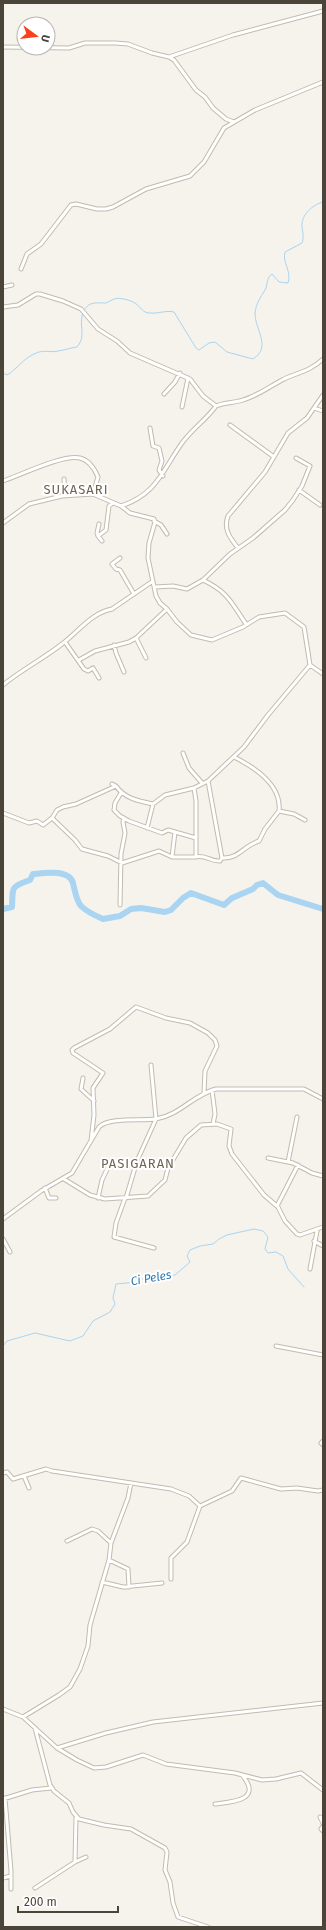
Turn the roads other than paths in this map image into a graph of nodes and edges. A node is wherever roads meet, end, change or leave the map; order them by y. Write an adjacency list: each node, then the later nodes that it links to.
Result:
1 (323, 10): 3 (street)
2 (3, 47): 3 (street)
3 (169, 57): 5 (street)
4 (323, 82): 5 (street)
5 (234, 122): 6 (street)
6 (21, 269)
7 (12, 285): 8 (street)
8 (3, 287)
9 (3, 307): 11 (street)
10 (323, 359): 15 (street)
11 (180, 374): 12 (street); 13 (street)
12 (188, 378): 15 (street); 16 (street)
13 (164, 394)
14 (323, 395): 17 (street)
15 (216, 406): 23 (street)
16 (182, 407)
17 (314, 408): 18 (street); 21 (street)
18 (323, 411)
19 (230, 425): 21 (street)
20 (150, 428): 23 (street)
21 (274, 457): 38 (street)
22 (296, 458): 26 (street)
23 (162, 476): 31 (street)
24 (64, 479): 28 (street)
25 (3, 481): 27 (street)
26 (299, 490): 30 (street); 38 (street)
27 (93, 494): 28 (street); 29 (street)
28 (65, 495): 33 (street)
29 (113, 503): 31 (street); 36 (street)
30 (320, 505)
31 (121, 506): 32 (street)
32 (154, 521): 35 (street); 41 (street)
33 (3, 523)
34 (99, 524): 36 (street)
35 (167, 534)
36 (98, 536): 37 (street)
37 (102, 541)
38 (238, 548): 40 (street)
39 (120, 558): 43 (street)
40 (203, 580): 42 (street); 45 (street)
41 (153, 581): 42 (street); 43 (street)
42 (155, 587): 44 (street)
43 (134, 594): 47 (street)
44 (167, 609): 45 (street); 46 (street)
45 (246, 624): 51 (street)
46 (136, 638): 48 (street); 49 (street)
47 (65, 642): 50 (street); 55 (street)
48 (114, 645): 50 (street); 52 (street)
49 (146, 658)
50 (80, 660): 54 (street)
51 (310, 665): 53 (street); 57 (street)
52 (124, 672)
53 (323, 674)
54 (100, 678)
55 (3, 685)
56 (183, 753): 59 (street)
57 (234, 757): 58 (street); 65 (street)
58 (208, 781): 59 (street); 75 (street)
59 (202, 783): 62 (street)
60 (112, 784): 61 (street)
61 (116, 786): 63 (street); 67 (street)
62 (194, 788): 64 (street); 72 (street)
63 (121, 793): 64 (street); 68 (street)
64 (153, 804): 70 (street)
65 (278, 811): 69 (street); 75 (street)
66 (3, 813): 67 (street)
67 (52, 818): 76 (street)
68 (124, 818): 70 (street); 76 (street)
69 (305, 820)
70 (146, 828): 71 (street)
71 (175, 832): 72 (street); 73 (street)
72 (196, 838): 74 (street)
73 (172, 857): 74 (street); 76 (street)
74 (195, 857): 75 (street)
75 (222, 858)
76 (122, 863): 77 (street)
77 (120, 905)
78 (151, 1065): 85 (street)
79 (83, 1078): 83 (street)
80 (212, 1090): 81 (street); 82 (street); 86 (street)
81 (204, 1093): 83 (street); 85 (street)
82 (323, 1099)
83 (94, 1101): 87 (street)
84 (296, 1117): 89 (street)
85 (156, 1119): 87 (street); 93 (street)
86 (213, 1124): 99 (street); 100 (street)
87 (91, 1142): 95 (street)
88 (268, 1158): 89 (street)
89 (288, 1162): 92 (street)
90 (110, 1163): 98 (street)
91 (120, 1164): 93 (street)
92 (298, 1165): 94 (street); 100 (street)
93 (135, 1166): 99 (street)
94 (323, 1176)
95 (64, 1179): 96 (street); 98 (street)
96 (44, 1188): 97 (street); 101 (street)
97 (56, 1198)
98 (98, 1198): 99 (street)
99 (126, 1198): 107 (street)
100 (277, 1206): 103 (street)
101 (3, 1219)
102 (323, 1227): 103 (street)
103 (317, 1231): 105 (street)
104 (3, 1239): 108 (street)
105 (314, 1241): 106 (street); 109 (street)
106 (323, 1246)
107 (154, 1248)
108 (10, 1252)
109 (310, 1269)
110 (276, 1346): 111 (street)
111 (323, 1355)
112 (323, 1441): 113 (street)
113 (323, 1445)
114 (3, 1472): 115 (street)
115 (24, 1476): 116 (street); 117 (street)
116 (131, 1483): 119 (street); 121 (street)
117 (29, 1488)
118 (323, 1490): 119 (street)
119 (200, 1506): 123 (street)
120 (67, 1541): 121 (street)
121 (111, 1543): 122 (street)
122 (109, 1560): 124 (street); 126 (street)
123 (171, 1579)
124 (102, 1582): 126 (street); 129 (street)
125 (162, 1583): 126 (street)
126 (129, 1587)
127 (323, 1703): 131 (street)
128 (3, 1710): 129 (street)
129 (23, 1717): 130 (street)
130 (34, 1728): 131 (street); 133 (street)
131 (58, 1748): 132 (street)
132 (242, 1775): 134 (street); 136 (street)
133 (51, 1788): 135 (street); 137 (street)
134 (323, 1790)
135 (4, 1798): 143 (street)
136 (215, 1804)
137 (76, 1817): 142 (street); 147 (street)
138 (323, 1818): 139 (street)
139 (323, 1824): 140 (street)
140 (323, 1831)
141 (86, 1858): 142 (street)
142 (75, 1862): 145 (street)
143 (11, 1876): 144 (street); 146 (street)
144 (3, 1878)
145 (35, 1888)
146 (11, 1889)
147 (208, 1927)

